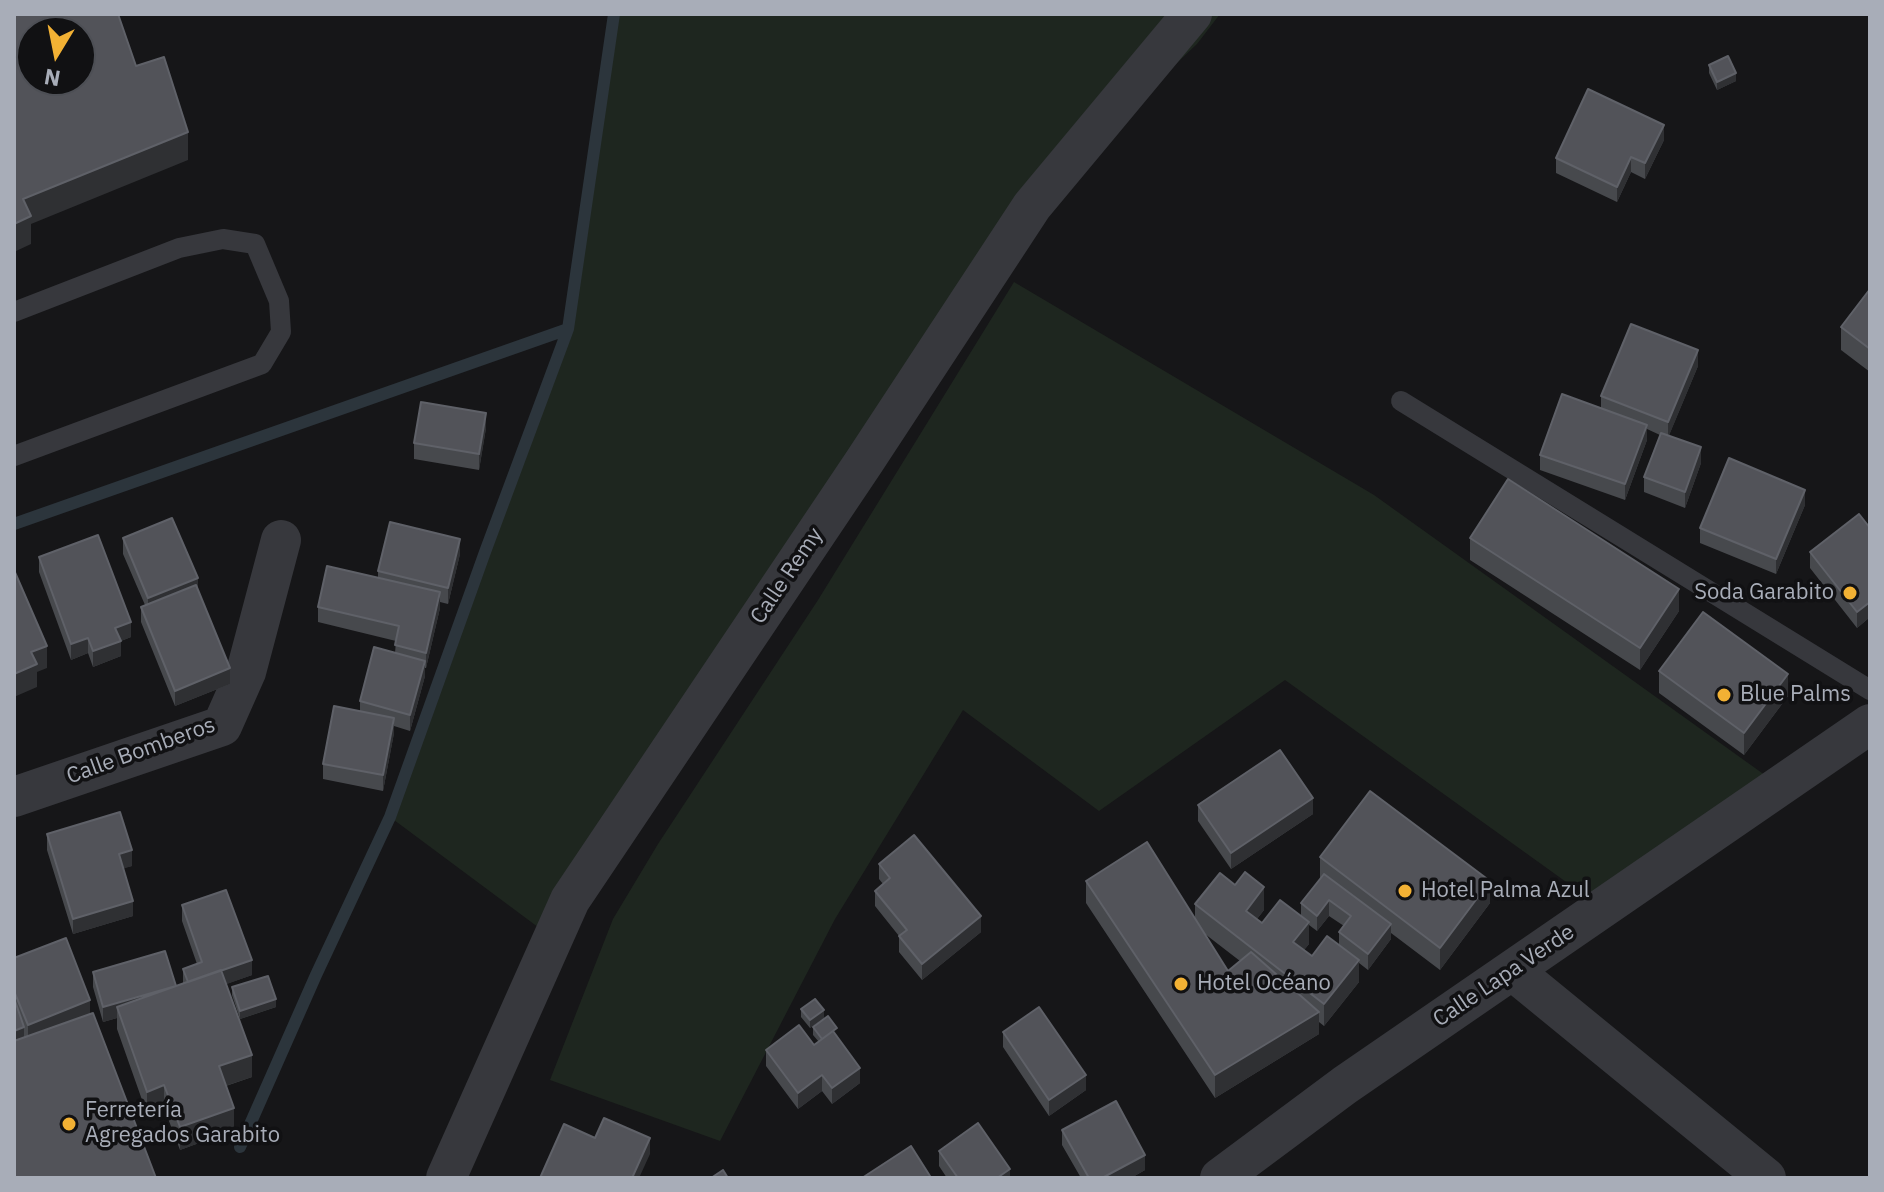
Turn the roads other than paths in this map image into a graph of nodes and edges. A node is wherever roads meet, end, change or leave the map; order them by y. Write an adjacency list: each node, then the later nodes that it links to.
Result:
1 (1192, 14): 10 (street, Calle Remy)
2 (14, 312): 4 (lane)
3 (1401, 401): 6 (lane)
4 (14, 456)
5 (281, 540): 8 (street, Calle Bomberos)
6 (1870, 690)
7 (1870, 724): 9 (street, Calle Lapa Verde)
8 (14, 797)
9 (1513, 971): 11 (street, Calle Lapa Verde); 12 (street)
10 (446, 1178)
11 (1220, 1178)
12 (1766, 1178)

